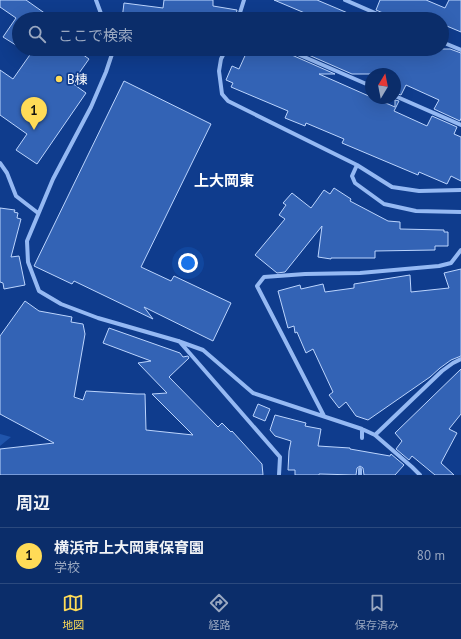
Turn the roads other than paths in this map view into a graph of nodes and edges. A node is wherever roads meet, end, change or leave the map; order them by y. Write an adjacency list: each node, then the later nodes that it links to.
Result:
1 (96, 0): 4 (street)
2 (244, 0): 5 (street)
3 (345, 0): 6 (street)
4 (100, 12)
5 (240, 12)
6 (373, 12)
7 (449, 45): 8 (street)
8 (461, 50)
9 (111, 56): 19 (street)
10 (222, 56): 16 (street)
11 (302, 56): 12 (street)
12 (365, 83)
13 (401, 99): 14 (street)
14 (461, 125)
15 (0, 163): 19 (street)
16 (357, 165): 17 (street); 18 (street)
17 (461, 190)
18 (461, 212)
19 (38, 213): 21 (street)
20 (461, 250): 23 (street)
21 (178, 340): 23 (street); 28 (street)
22 (461, 359): 25 (street)
23 (324, 417): 24 (street)
24 (362, 429): 25 (street); 26 (street)
25 (375, 435): 30 (street)
26 (362, 438)
27 (360, 469): 29 (street)
28 (279, 475)
29 (360, 475)
30 (420, 475)

